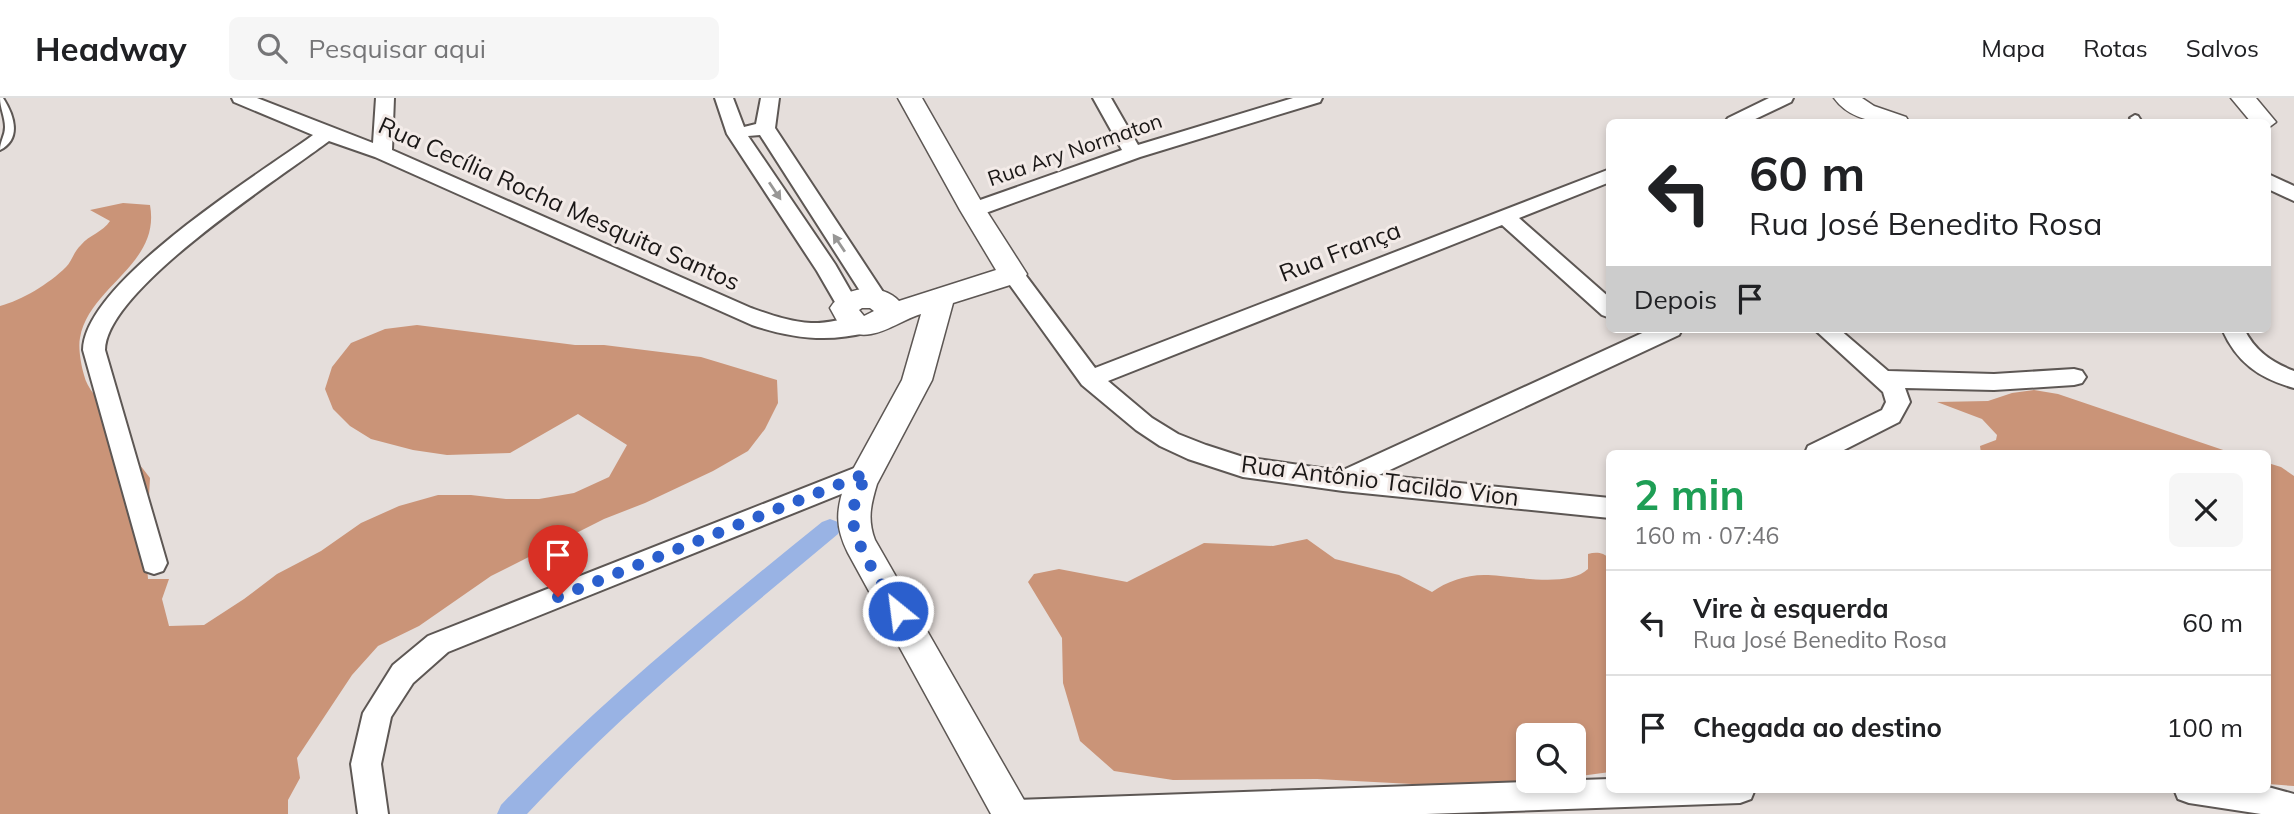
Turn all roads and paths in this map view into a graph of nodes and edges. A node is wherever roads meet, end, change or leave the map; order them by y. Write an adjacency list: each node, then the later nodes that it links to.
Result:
1 (241, 98): 16 (street, Rua Cecília Rocha Mesquita Santos)
2 (385, 98): 19 (street)
3 (723, 98): 17 (street)
4 (770, 98): 15 (street)
5 (910, 98): 24 (street, Rua Antônio Tacildo Vion)
6 (1102, 98): 20 (street)
7 (1312, 98): 20 (street, Rua Ary Normaton)
8 (1784, 98): 12 (street)
9 (1846, 98): 13 (street)
10 (2243, 98): 14 (street)
11 (0, 100): 18 (lane)
12 (1741, 119)
13 (1888, 119)
14 (2261, 119)
15 (765, 128): 17 (street); 29 (street, one-way to 15)
16 (327, 134): 19 (street, Rua Cecília Rocha Mesquita Santos); 42 (street)
17 (737, 134): 29 (street, one-way to 29)
18 (0, 147)
19 (382, 153): 29 (street, Rua Cecília Rocha Mesquita Santos)
20 (1133, 153): 24 (street, Rua Ary Normaton)
21 (1606, 177): 25 (street, Rua França)
22 (2271, 182): 23 (street)
23 (2294, 195)
24 (973, 210): 26 (street, Rua Antônio Tacildo Vion)
25 (1504, 216): 28 (street); 35 (street, Rua França)
26 (1008, 266): 27 (street); 29 (street); 35 (street, Rua Antônio Tacildo Vion)
27 (942, 297): 29 (street); 33 (street)
28 (1606, 306)
29 (870, 313): 33 (street)
30 (1830, 333): 36 (street)
31 (2235, 333): 37 (street)
32 (1638, 335): 40 (street)
33 (921, 365): 39 (street)
34 (2074, 377): 36 (street)
35 (1090, 379): 40 (street, Rua Antônio Tacildo Vion)
36 (1883, 379): 38 (street)
37 (2294, 380)
38 (1823, 450)
39 (867, 473): 46 (street); 47 (street)
40 (1342, 481): 41 (street, Rua Antônio Tacildo Vion)
41 (1606, 508)
42 (153, 563)
43 (1624, 793): 47 (street)
44 (2217, 793): 45 (street)
45 (2294, 808)
46 (373, 814)
47 (1013, 814)

